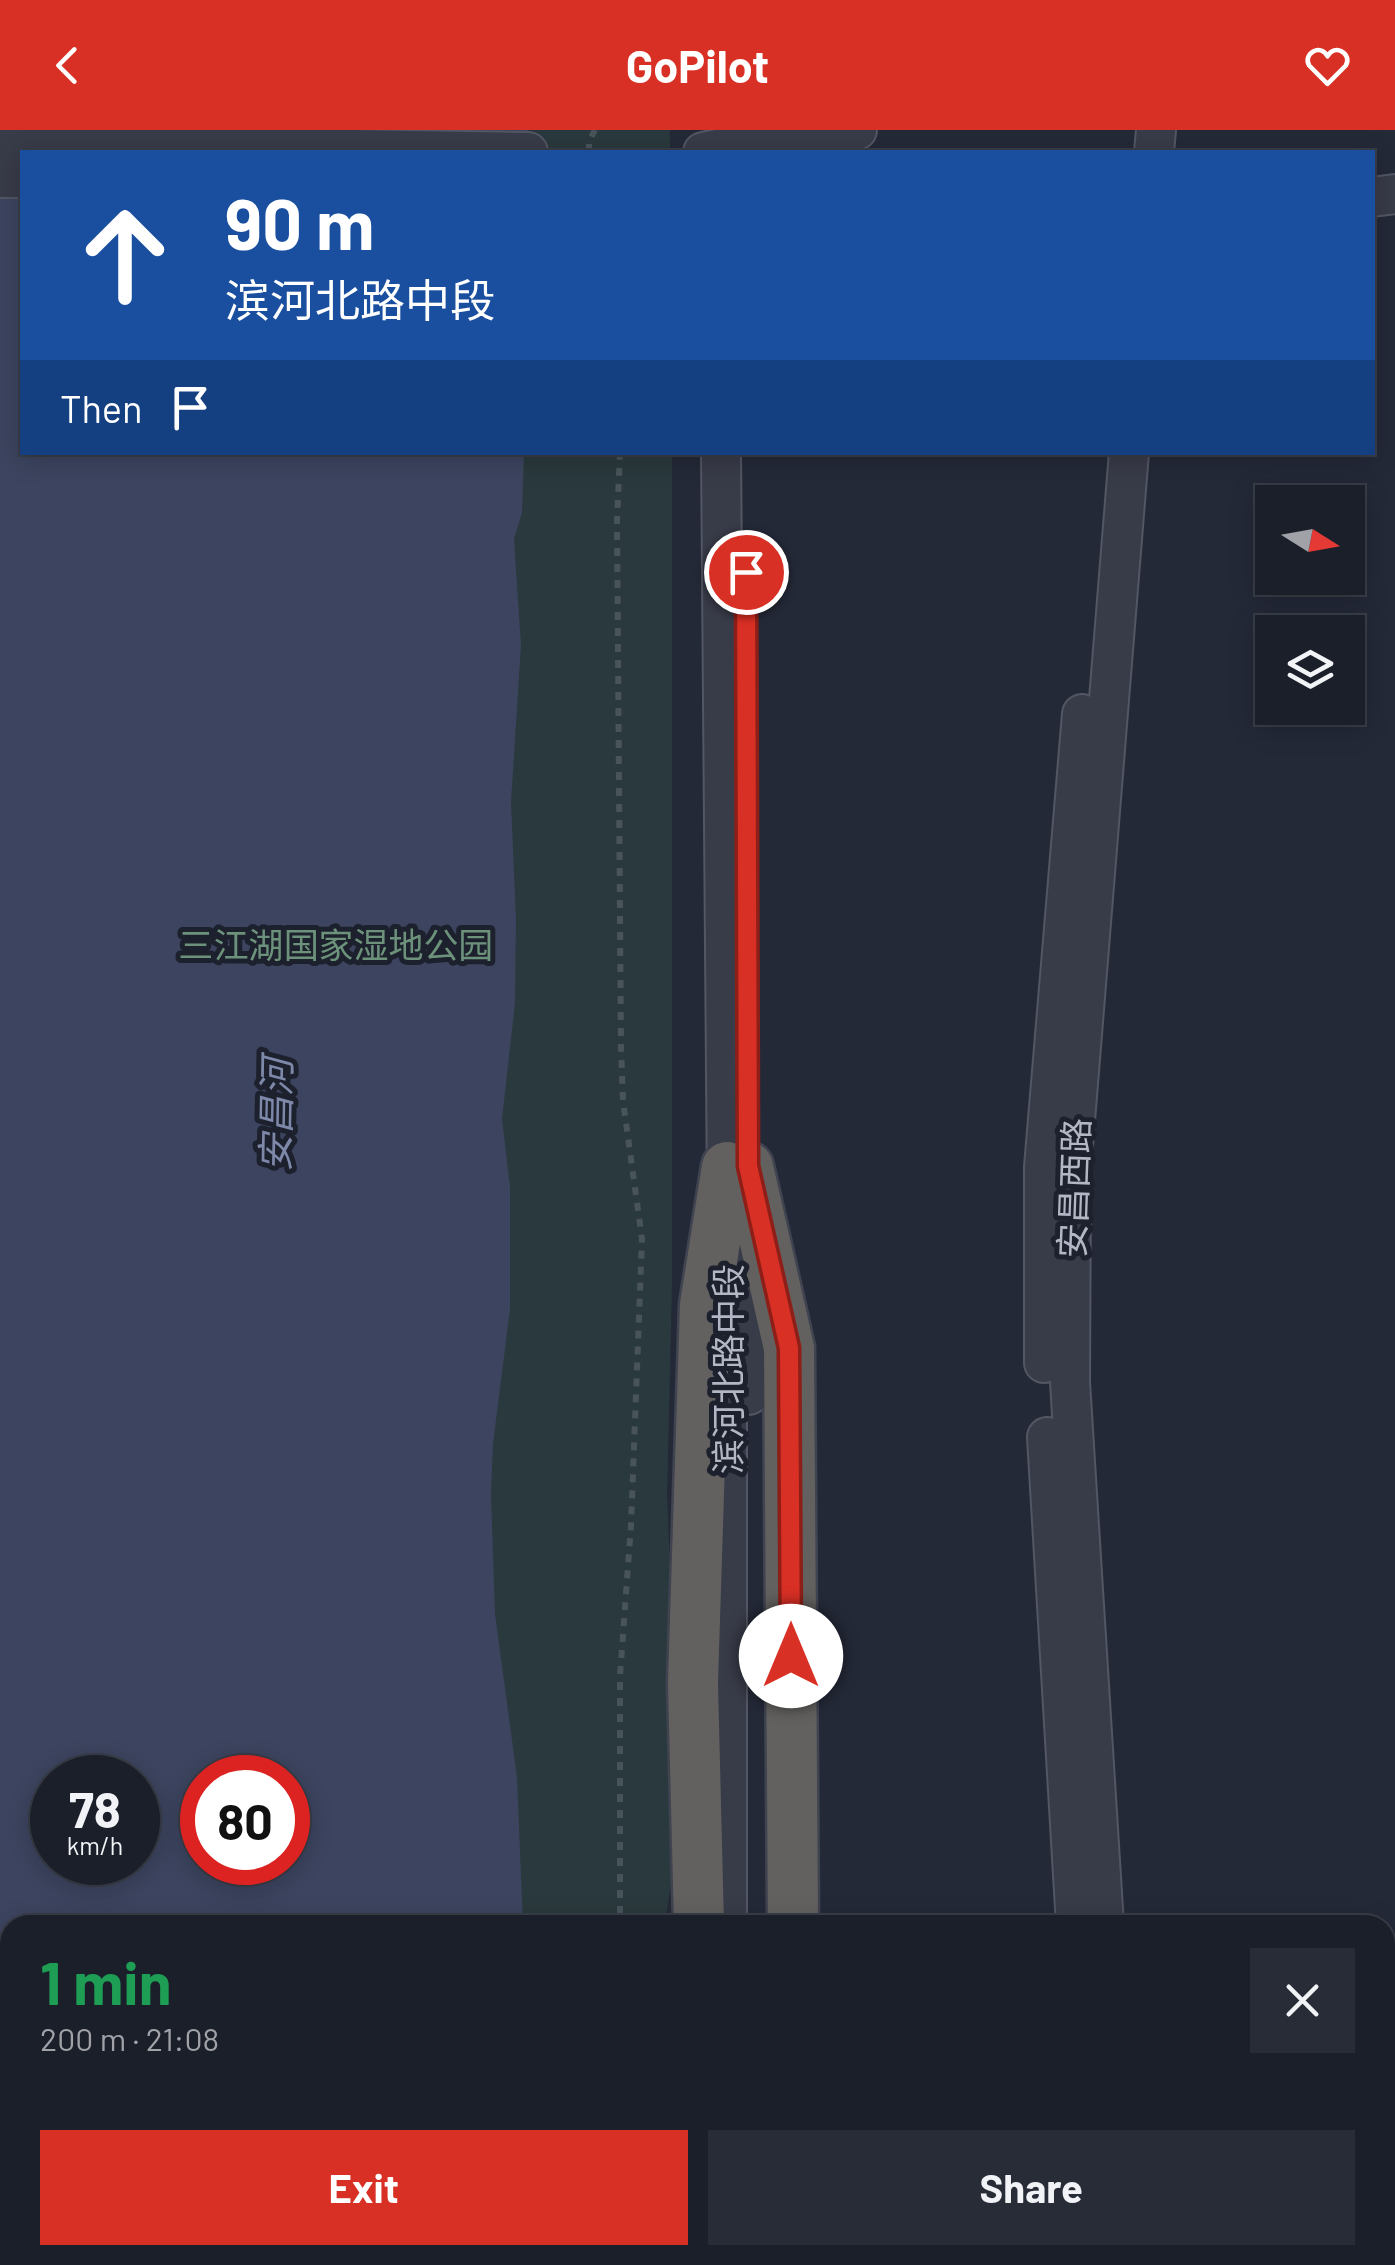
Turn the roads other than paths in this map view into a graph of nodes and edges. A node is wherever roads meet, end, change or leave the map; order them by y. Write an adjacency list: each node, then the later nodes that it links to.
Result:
1 (857, 130): 3 (street)
2 (0, 143): 4 (street)
3 (729, 144)
4 (411, 150)
5 (721, 455): 9 (street, 滨河北路中段)
6 (746, 455): 9 (street, 滨河北路中段)
7 (1104, 455): 14 (street, 安昌西路)
8 (1129, 455): 15 (street, 安昌西路)
9 (738, 1166): 10 (highway); 11 (street, 滨河北路中段); 12 (street, 滨河北路中段); 13 (highway)
10 (699, 1915)
11 (727, 1915)
12 (751, 1915)
13 (793, 1915)
14 (1075, 1915)
15 (1103, 1915)

